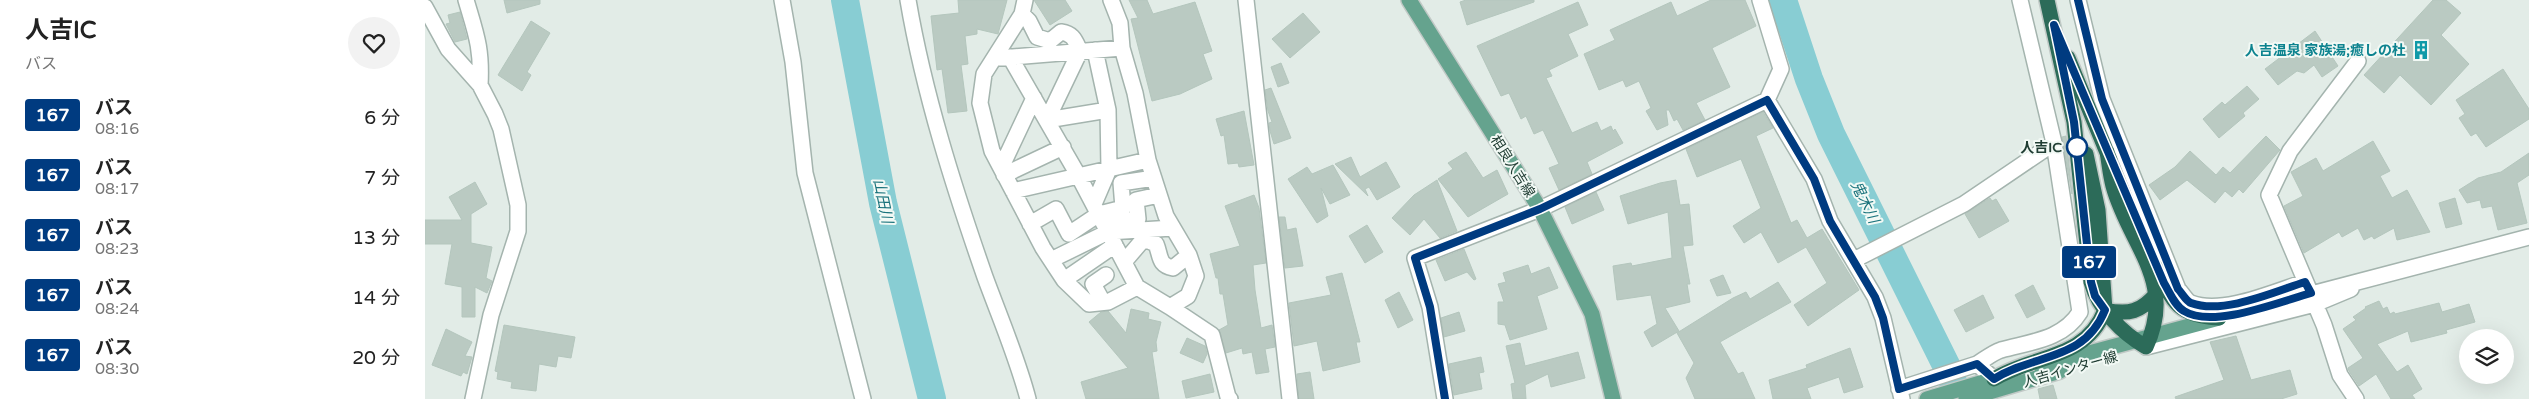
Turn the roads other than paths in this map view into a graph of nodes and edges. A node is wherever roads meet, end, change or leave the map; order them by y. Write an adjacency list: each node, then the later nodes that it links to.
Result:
1 (466, 0): 18 (street)
2 (782, 0): 56 (street)
3 (908, 0): 57 (street)
4 (1111, 0): 14 (street)
5 (1246, 0): 59 (street)
6 (1409, 0): 33 (main road, 相良人吉線)
7 (1760, 0): 20 (street)
8 (2020, 0): 23 (street)
9 (2047, 0): 13 (highway)
10 (2078, 0): 45 (street)
11 (425, 7): 18 (street)
12 (1024, 7): 15 (street); 16 (street)
13 (2054, 25): 25 (highway); 49 (highway)
14 (1122, 48): 15 (street); 26 (street)
15 (1088, 51): 16 (street); 21 (street); 22 (street)
16 (1003, 57): 19 (street); 28 (street)
17 (2358, 61): 45 (street)
18 (480, 85): 55 (street)
19 (1034, 98): 22 (street); 28 (street)
20 (1767, 100): 33 (street); 40 (street)
21 (1108, 110): 22 (street); 27 (street)
22 (1047, 120): 24 (street)
23 (2054, 143): 40 (street); 52 (street)
24 (1063, 147): 28 (street); 29 (street)
25 (2107, 152): 46 (highway); 50 (highway)
26 (1148, 160): 27 (street); 30 (street)
27 (1109, 169): 29 (street); 35 (street)
28 (1003, 172): 31 (street)
29 (1078, 174): 31 (street); 35 (street)
30 (1154, 178): 32 (street); 35 (street)
31 (1013, 191): 34 (street)
32 (1159, 195): 35 (street); 36 (street)
33 (1540, 209): 60 (street); 61 (main road, 相良人吉線)
34 (1030, 224): 35 (street); 39 (street)
35 (1104, 224): 36 (street); 39 (street); 41 (street); 43 (street)
36 (1173, 228): 38 (street)
37 (2529, 237): 45 (street)
38 (1189, 255): 41 (street); 48 (street)
39 (1051, 260): 43 (street)
40 (1854, 260): 54 (street)
41 (1124, 262): 44 (street)
42 (1106, 275): 47 (street)
43 (1064, 280): 47 (street)
44 (1137, 286): 47 (street); 48 (street)
45 (2310, 293): 50 (street); 51 (street); 64 (street)
46 (2157, 294): 49 (highway); 51 (highway)
47 (1103, 302)
48 (1170, 307): 58 (street)
49 (2105, 310): 51 (highway); 53 (highway)
50 (2219, 318): 51 (main road, 人吉インター線)
51 (2145, 342): 53 (main road, 人吉インター線)
52 (1977, 364): 53 (street); 54 (street)
53 (1988, 386): 62 (main road, 人吉インター線); 63 (main road, 人吉インター線)
54 (1901, 394)
55 (473, 399)
56 (863, 399)
57 (1028, 399)
58 (1230, 399)
59 (1290, 399)
60 (1445, 399)
61 (1613, 399)
62 (1927, 399)
63 (1966, 399)
64 (2355, 399)

